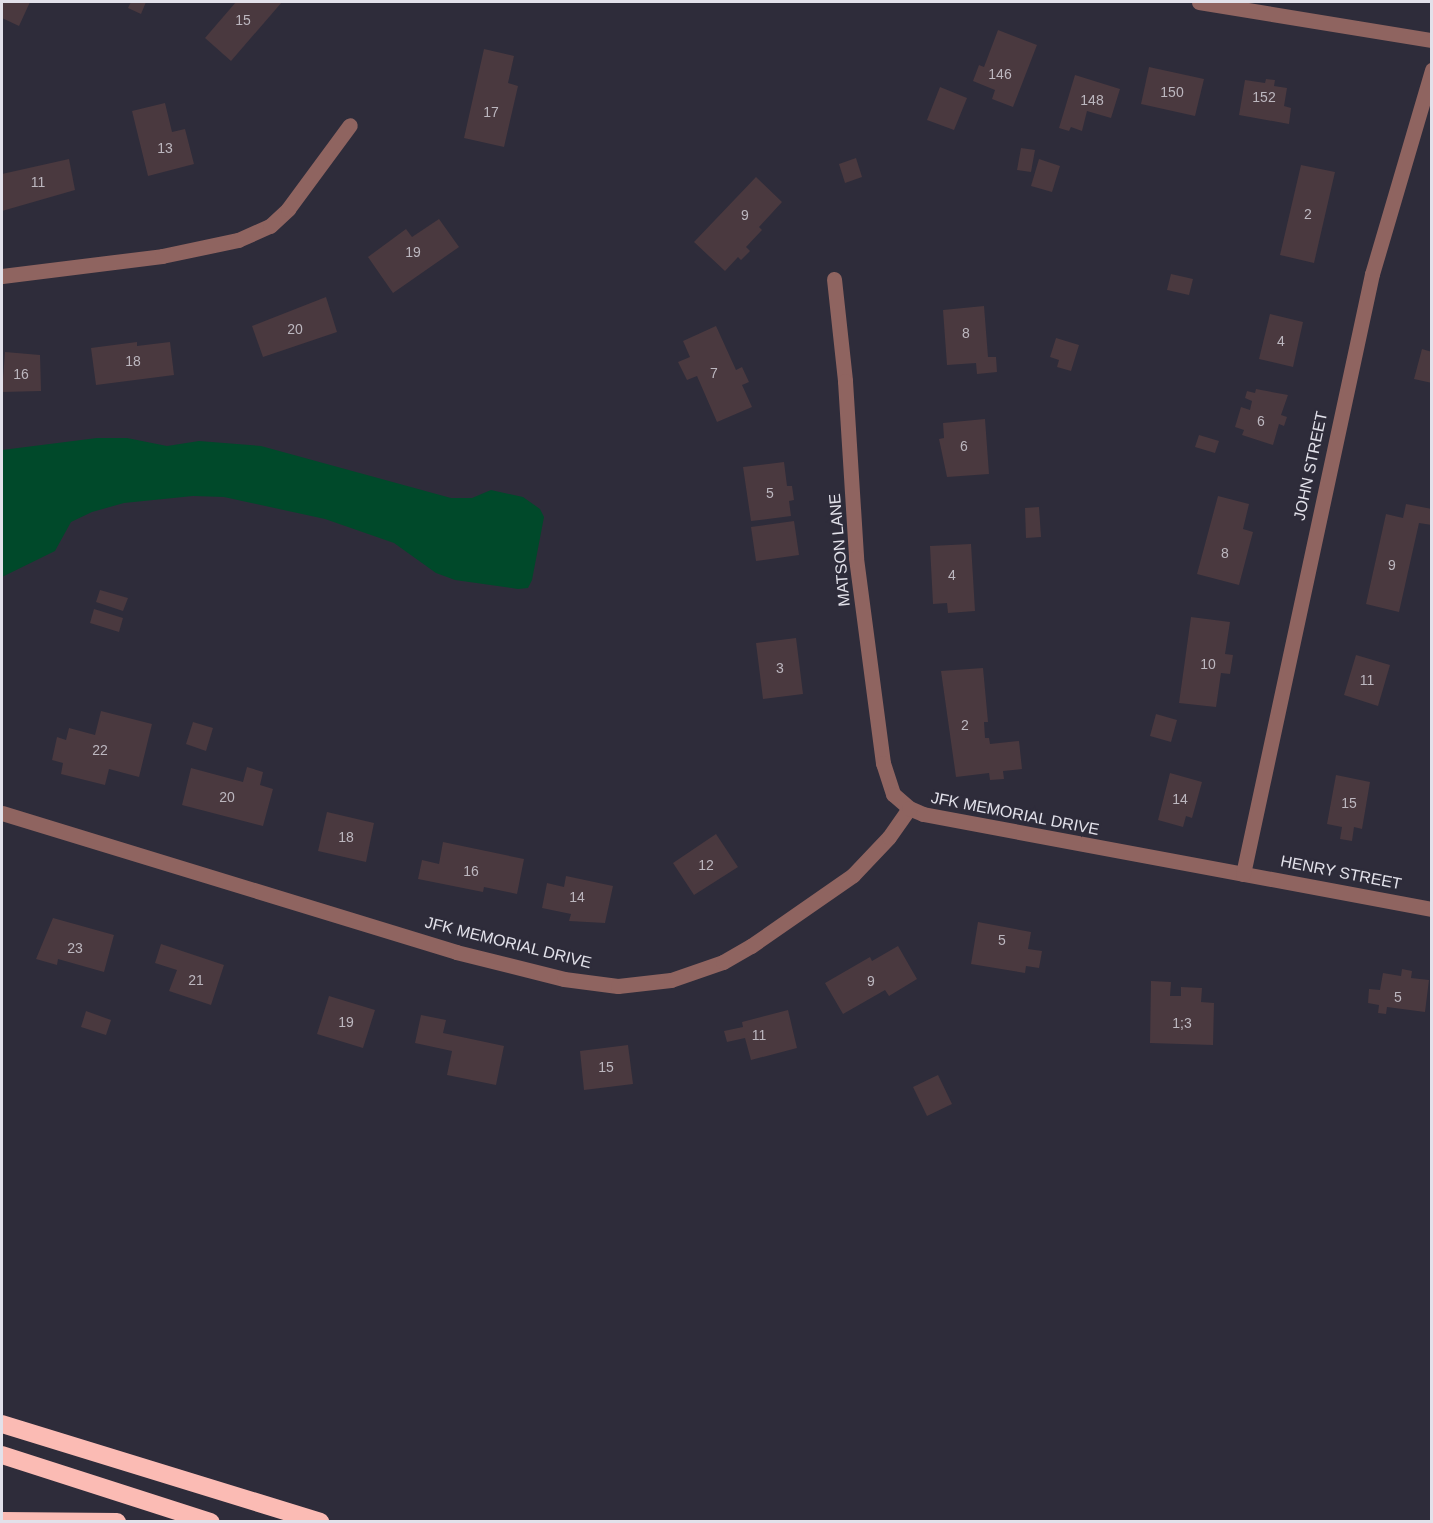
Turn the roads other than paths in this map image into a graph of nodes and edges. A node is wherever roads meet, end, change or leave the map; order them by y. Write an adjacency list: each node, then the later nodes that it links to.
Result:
1 (1199, 2): 2 (street)
2 (1431, 40)
3 (1431, 70): 9 (street, JOHN STREET)
4 (350, 125): 5 (street)
5 (2, 276)
6 (834, 279): 7 (street, MATSON LANE)
7 (909, 808): 8 (street, JFK MEMORIAL DRIVE); 9 (street, JFK MEMORIAL DRIVE)
8 (2, 813)
9 (1244, 874): 10 (street, HENRY STREET)
10 (1431, 909)
11 (2, 1424): 16 (highway)
12 (2, 1455): 15 (highway)
13 (2, 1521): 14 (highway)
14 (117, 1521)
15 (211, 1521)
16 (321, 1521)

